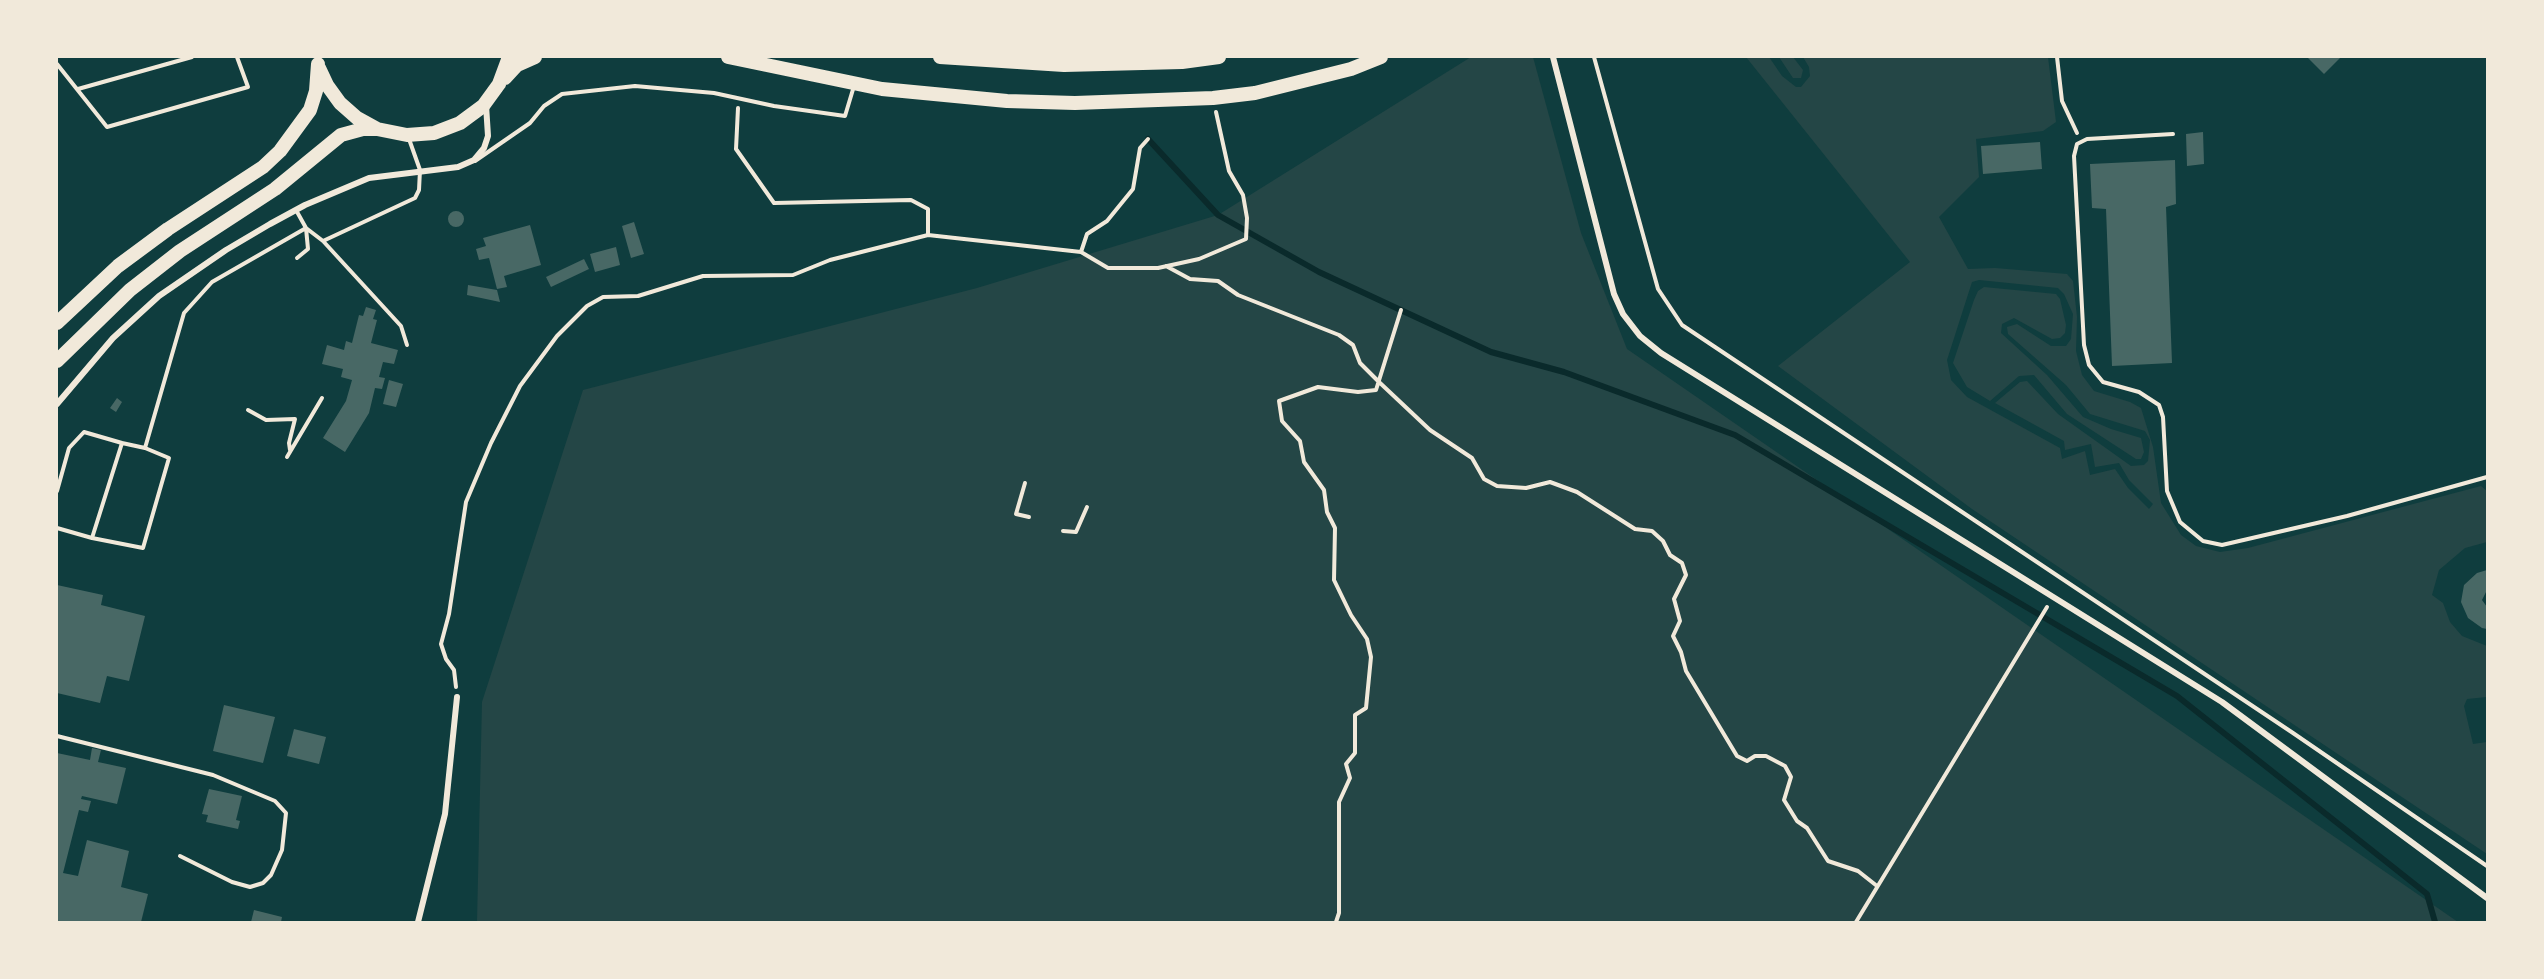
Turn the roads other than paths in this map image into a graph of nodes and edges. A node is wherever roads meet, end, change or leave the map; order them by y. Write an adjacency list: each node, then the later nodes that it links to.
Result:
1 (192, 57): 15 (lane)
2 (237, 57): 15 (lane)
3 (509, 57): 13 (main road)
4 (535, 57): 13 (main road)
5 (728, 57): 14 (main road)
6 (940, 57): 7 (main road)
7 (1219, 57)
8 (1381, 57): 14 (main road)
9 (1553, 57): 40 (street)
10 (1594, 57): 39 (lane)
11 (317, 61): 17 (main road); 26 (main road)
12 (57, 64): 15 (lane)
13 (499, 84): 16 (main road)
14 (854, 84): 20 (lane)
15 (78, 89)
16 (486, 102): 19 (main road); 20 (street)
17 (377, 129): 19 (main road); 28 (main road)
18 (2173, 134): 32 (lane)
19 (407, 135): 21 (lane)
20 (466, 165): 21 (street)
21 (420, 170): 22 (street); 24 (lane)
22 (296, 210): 23 (lane); 29 (street)
23 (306, 228): 24 (lane); 25 (lane); 31 (lane)
24 (323, 241): 27 (lane)
25 (297, 258)
26 (57, 323)
27 (407, 345)
28 (57, 361)
29 (57, 404)
30 (122, 443): 31 (lane); 33 (lane); 35 (lane)
31 (145, 448): 35 (lane)
32 (2487, 477)
33 (57, 491)
34 (57, 528): 35 (lane)
35 (92, 538)
36 (457, 697): 41 (street)
37 (57, 736): 38 (lane)
38 (180, 856)
39 (2487, 866)
40 (2487, 898)
41 (418, 922)

